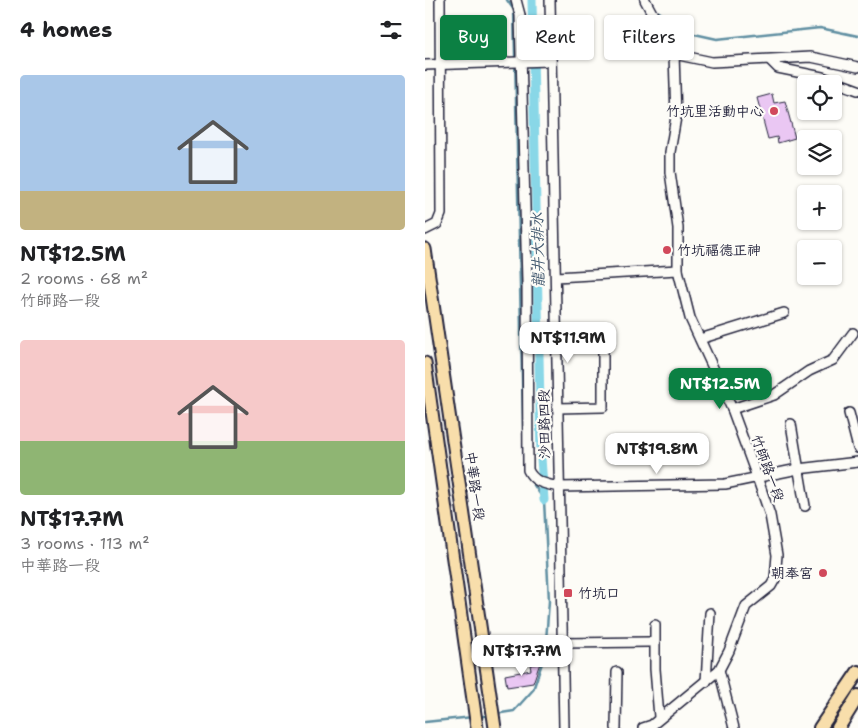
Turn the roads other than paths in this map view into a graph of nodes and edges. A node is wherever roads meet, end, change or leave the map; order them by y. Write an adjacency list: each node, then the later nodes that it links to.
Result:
1 (440, 0): 12 (street)
2 (516, 0): 9 (street)
3 (550, 0): 10 (street, 沙田路四段)
4 (645, 0): 5 (street, 竹師路一段)
5 (653, 15)
6 (694, 58): 8 (street)
7 (674, 60): 17 (street, 竹師路一段)
8 (769, 60): 13 (street); 14 (street)
9 (525, 62): 10 (street); 12 (street); 32 (street)
10 (546, 62): 18 (street, 沙田路四段)
11 (425, 65): 12 (street)
12 (441, 65): 15 (street)
13 (858, 67)
14 (858, 90)
15 (425, 230)
16 (425, 249): 45 (main road, 中華路一段)
17 (678, 270): 18 (street); 21 (street, 竹師路一段)
18 (552, 278): 24 (street, 沙田路四段)
19 (784, 313): 21 (street)
20 (853, 333): 25 (street)
21 (700, 339): 25 (street, 竹師路一段)
22 (603, 344): 24 (street)
23 (425, 363): 44 (main road)
24 (557, 408): 32 (street, 沙田路四段)
25 (732, 409): 31 (street, 竹師路一段)
26 (849, 413): 28 (street)
27 (791, 424): 30 (street)
28 (858, 448)
29 (858, 462): 30 (street)
30 (798, 470): 31 (street); 33 (street)
31 (757, 477): 32 (street); 38 (street, 竹師路一段)
32 (559, 487): 37 (street, 沙田路四段)
33 (805, 506)
34 (710, 612): 41 (street)
35 (655, 625): 43 (street)
36 (649, 642): 37 (street)
37 (563, 643): 46 (street, 沙田路四段)
38 (719, 670): 41 (street, 竹師路一段); 49 (street)
39 (617, 672): 47 (street)
40 (858, 672): 50 (highway)
41 (706, 682): 43 (street, 竹師路一段)
42 (858, 696): 51 (highway)
43 (659, 717): 48 (street, 竹師路一段)
44 (477, 728)
45 (495, 728)
46 (564, 728)
47 (616, 728)
48 (643, 728)
49 (734, 728)
50 (820, 728)
51 (837, 728)

